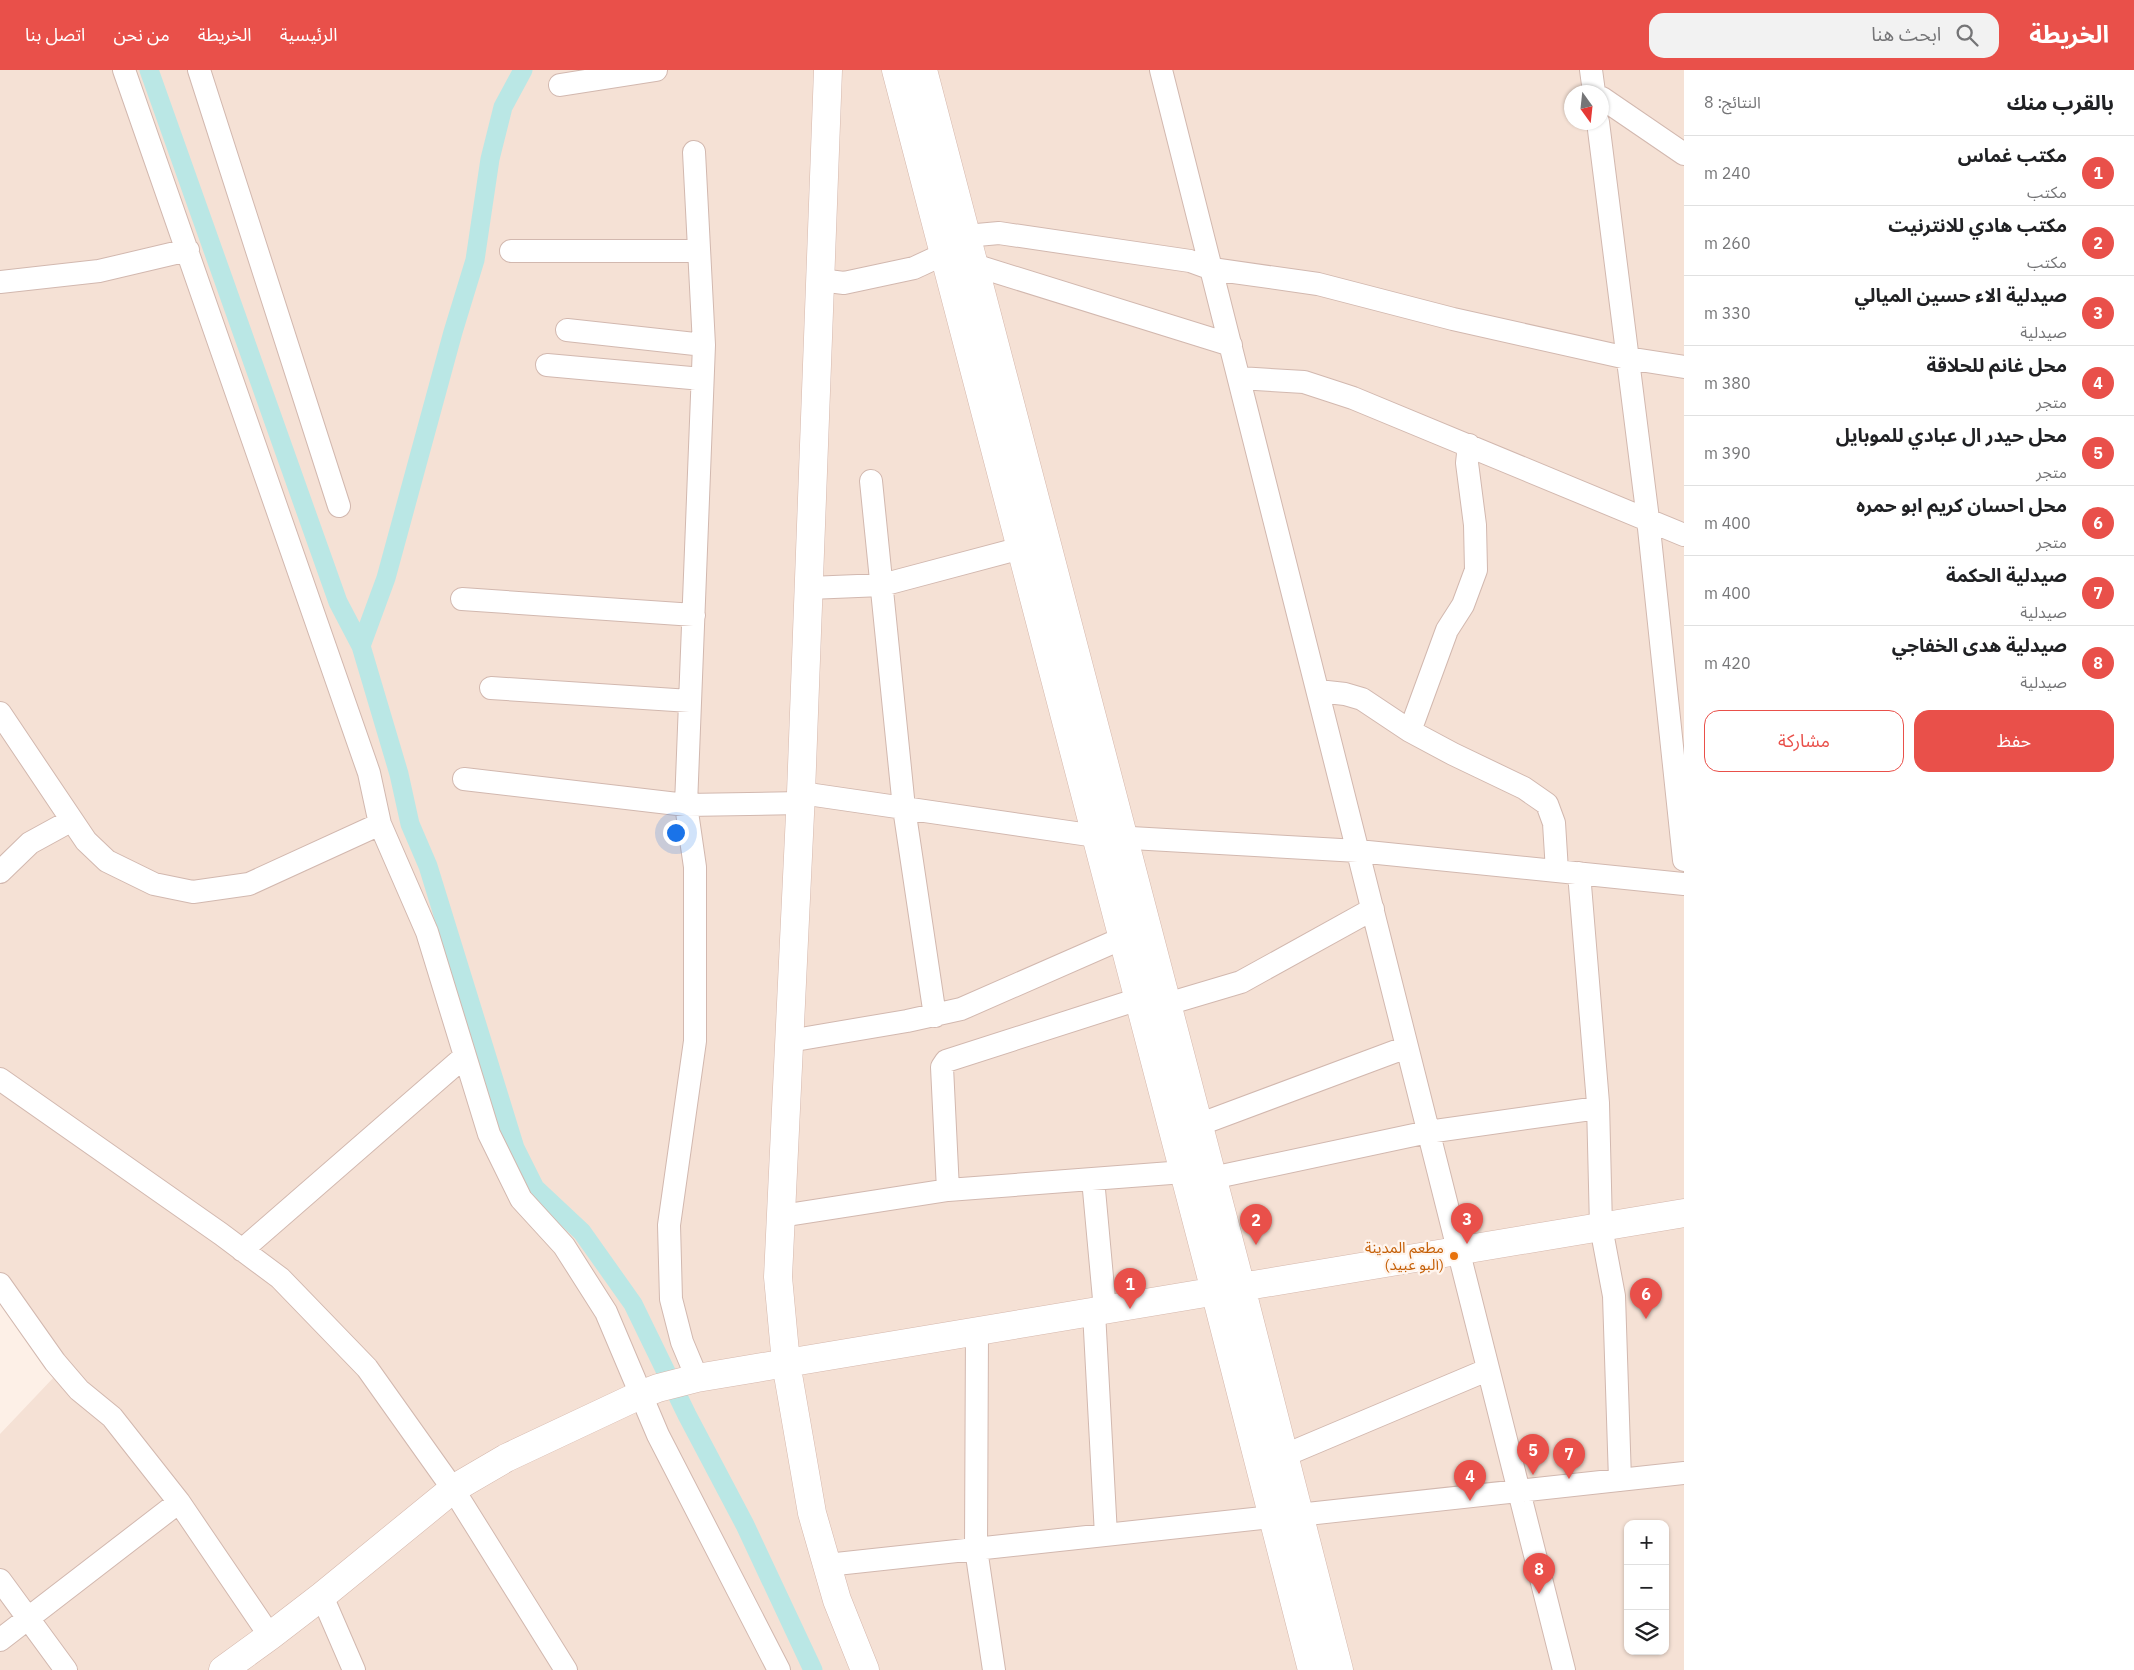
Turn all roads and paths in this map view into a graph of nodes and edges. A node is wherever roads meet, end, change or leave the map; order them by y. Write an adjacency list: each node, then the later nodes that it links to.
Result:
1 (124, 70): 16 (street)
2 (199, 70): 34 (street)
3 (656, 70): 9 (street)
4 (828, 70): 22 (street)
5 (896, 70): 19 (street)
6 (923, 70): 15 (street)
7 (1161, 70): 21 (street)
8 (1591, 70): 10 (street)
9 (560, 85)
10 (1593, 85)
11 (1609, 103): 14 (street)
12 (1599, 130): 27 (street)
13 (694, 152): 18 (street)
14 (1684, 154)
15 (966, 236): 19 (street); 20 (street); 21 (street)
16 (188, 250): 23 (street); 52 (street)
17 (511, 251): 18 (street)
18 (699, 251): 25 (street)
19 (944, 254): 22 (street); 37 (street)
20 (974, 265): 26 (street); 54 (street)
21 (1212, 269): 26 (street); 27 (street)
22 (820, 280): 39 (street)
23 (0, 282)
24 (566, 330): 25 (street)
25 (704, 345): 31 (street)
26 (1231, 345): 30 (street)
27 (1627, 358): 29 (street); 35 (street)
28 (547, 365): 31 (street)
29 (1684, 367)
30 (1240, 378): 32 (street); 43 (street)
31 (702, 379): 41 (street)
32 (1468, 445): 35 (street); 46 (street)
33 (870, 480): 38 (street)
34 (339, 506)
35 (1648, 519): 36 (street); 56 (street)
36 (1684, 535)
37 (1021, 548): 38 (street); 53 (street)
38 (882, 585): 39 (street); 50 (street)
39 (809, 588): 48 (street)
40 (462, 599): 41 (street)
41 (694, 615): 44 (street)
42 (491, 688): 44 (street)
43 (1318, 691): 46 (street); 55 (street)
44 (690, 701): 49 (street)
45 (0, 713): 51 (street)
46 (1410, 731): 57 (street)
47 (464, 779): 49 (street)
48 (801, 798): 49 (street); 50 (street); 66 (street)
49 (686, 805): 88 (street)
50 (904, 808): 53 (street); 65 (street)
51 (72, 820): 52 (street); 58 (street)
52 (380, 824): 68 (street)
53 (1096, 836): 54 (street); 62 (street)
54 (1124, 838): 55 (street); 64 (street)
55 (1358, 851): 57 (street); 61 (street)
56 (1684, 860)
57 (1557, 871): 59 (street)
58 (0, 872)
59 (1579, 873): 60 (street); 70 (street)
60 (1684, 884)
61 (1373, 909): 64 (street); 67 (street)
62 (1123, 938): 63 (street); 65 (street)
63 (1139, 998): 73 (street); 76 (street)
64 (1167, 1004): 71 (street)
65 (936, 1016): 66 (street)
66 (789, 1041): 78 (street)
67 (1407, 1047): 71 (street); 72 (street)
68 (465, 1056): 80 (street); 89 (street)
69 (0, 1079): 80 (street)
70 (1598, 1108): 72 (street); 79 (street)
71 (1198, 1124): 74 (street)
72 (1428, 1132): 74 (street); 81 (street)
73 (1184, 1172): 75 (street); 83 (street)
74 (1212, 1178): 83 (street)
75 (1092, 1179): 76 (street); 84 (street)
76 (948, 1190): 78 (street)
77 (1684, 1213): 79 (street)
78 (781, 1216): 86 (street)
79 (1601, 1227): 81 (street); 92 (street)
80 (242, 1250): 93 (street)
81 (1457, 1251): 83 (street); 87 (street)
82 (0, 1284): 95 (street)
83 (1228, 1289): 84 (street); 90 (street); 96 (street)
84 (1100, 1311): 85 (street); 97 (street)
85 (977, 1331): 86 (street); 98 (street)
86 (786, 1363): 88 (street); 99 (street)
87 (1487, 1370): 90 (street); 94 (street)
88 (697, 1378): 89 (street)
89 (649, 1392): 93 (street); 109 (street)
90 (1283, 1456): 96 (street)
91 (1684, 1473): 92 (street)
92 (1620, 1480): 94 (street)
93 (453, 1489): 101 (street); 108 (street)
94 (1518, 1491): 96 (street); 114 (street)
95 (179, 1502): 102 (street); 103 (street)
96 (1285, 1516): 97 (street); 112 (street); 113 (street)
97 (1106, 1535): 98 (street)
98 (976, 1549): 99 (street); 111 (street)
99 (827, 1565): 110 (street)
100 (0, 1580): 102 (street)
101 (322, 1596): 103 (street); 107 (street)
102 (28, 1618): 104 (street); 105 (street)
103 (270, 1636): 106 (street)
104 (0, 1640)
105 (66, 1670)
106 (223, 1670)
107 (354, 1670)
108 (566, 1670)
109 (779, 1670)
110 (865, 1670)
111 (994, 1670)
112 (1312, 1670)
113 (1338, 1670)
114 (1564, 1670)

